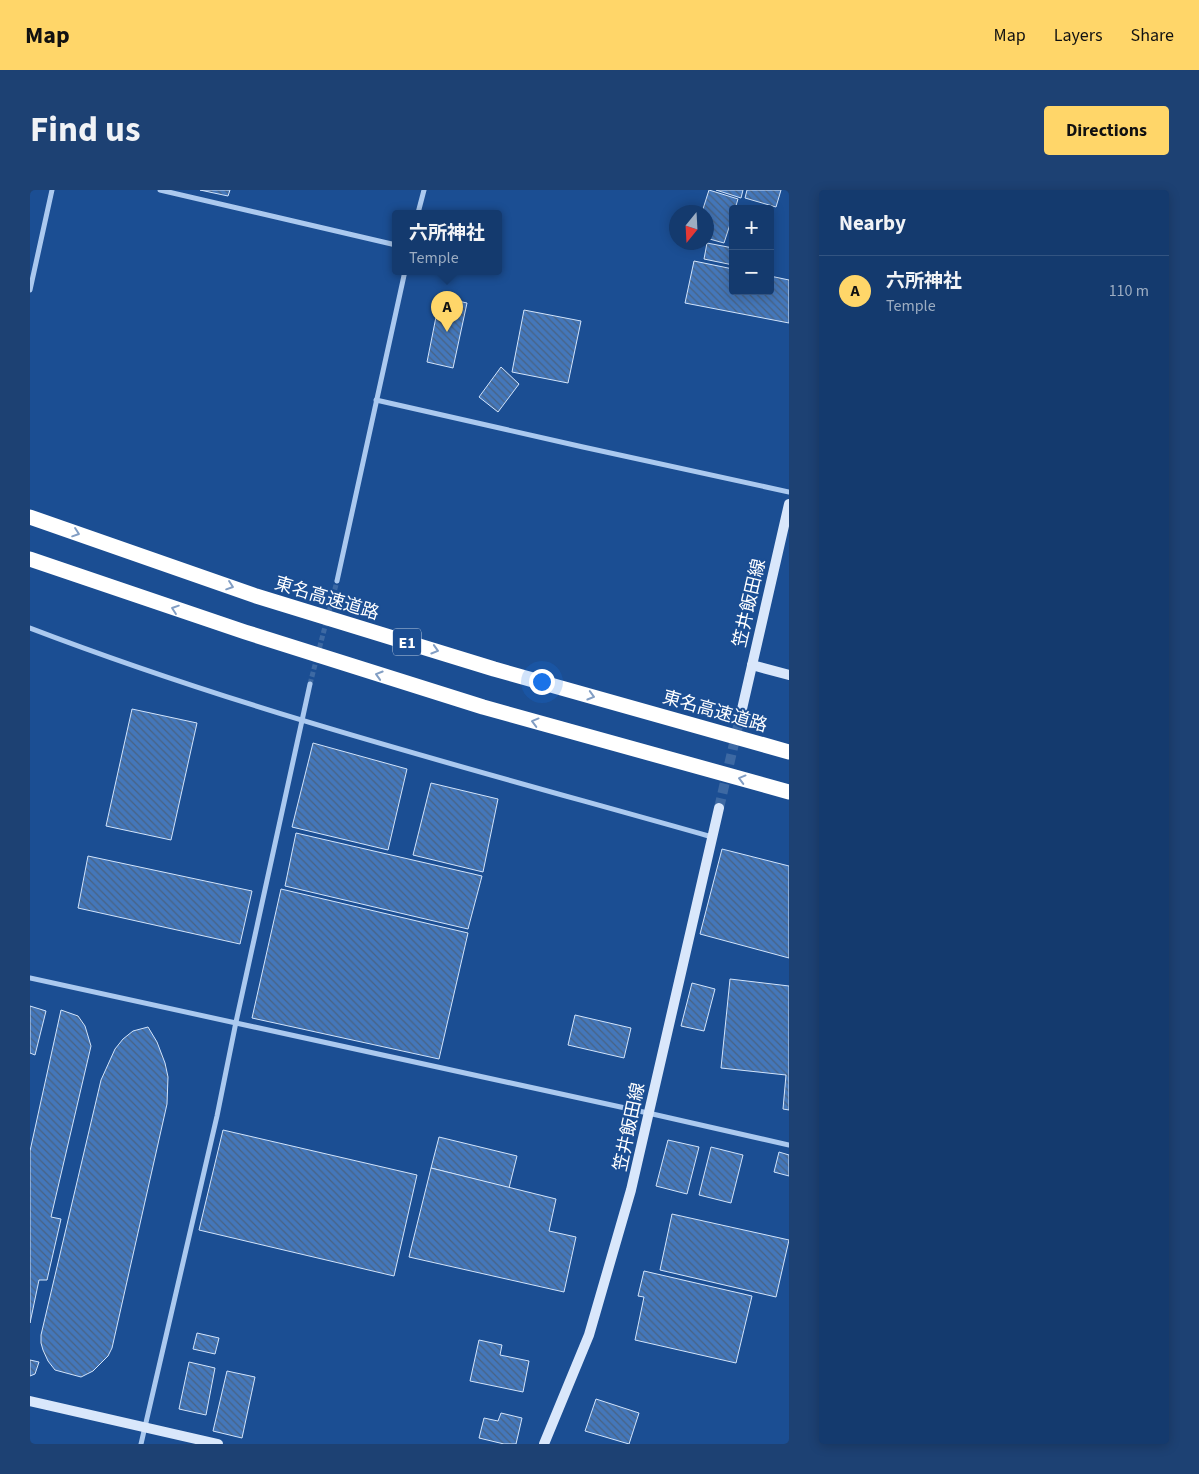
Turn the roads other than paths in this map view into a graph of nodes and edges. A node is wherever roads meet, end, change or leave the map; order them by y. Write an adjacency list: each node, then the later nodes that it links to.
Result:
1 (52, 190): 7 (street)
2 (160, 190): 5 (street)
3 (424, 190): 4 (street)
4 (419, 210)
5 (392, 244)
6 (404, 275): 8 (street)
7 (30, 290)
8 (376, 400): 9 (street); 13 (street)
9 (789, 492)
10 (789, 504): 15 (main road, 笠井飯田線)
11 (30, 517): 20 (highway, 東名高速道路 / E1, one-way to 20)
12 (30, 559): 21 (highway, E1, one-way to 12)
13 (337, 581)
14 (30, 628): 19 (street)
15 (752, 665): 16 (main road); 18 (main road, 笠井飯田線)
16 (789, 675)
17 (310, 684): 19 (street)
18 (742, 709)
19 (302, 721): 23 (street); 25 (street)
20 (789, 752)
21 (789, 792)
22 (719, 808): 23 (main road, 笠井飯田線)
23 (712, 837): 26 (main road, 笠井飯田線)
24 (30, 978): 25 (street)
25 (236, 1022): 26 (street); 29 (street)
26 (648, 1112): 27 (street); 32 (main road, 笠井飯田線)
27 (789, 1145)
28 (30, 1401): 29 (main road)
29 (144, 1428): 30 (street); 31 (main road)
30 (141, 1444)
31 (218, 1444)
32 (544, 1444)

